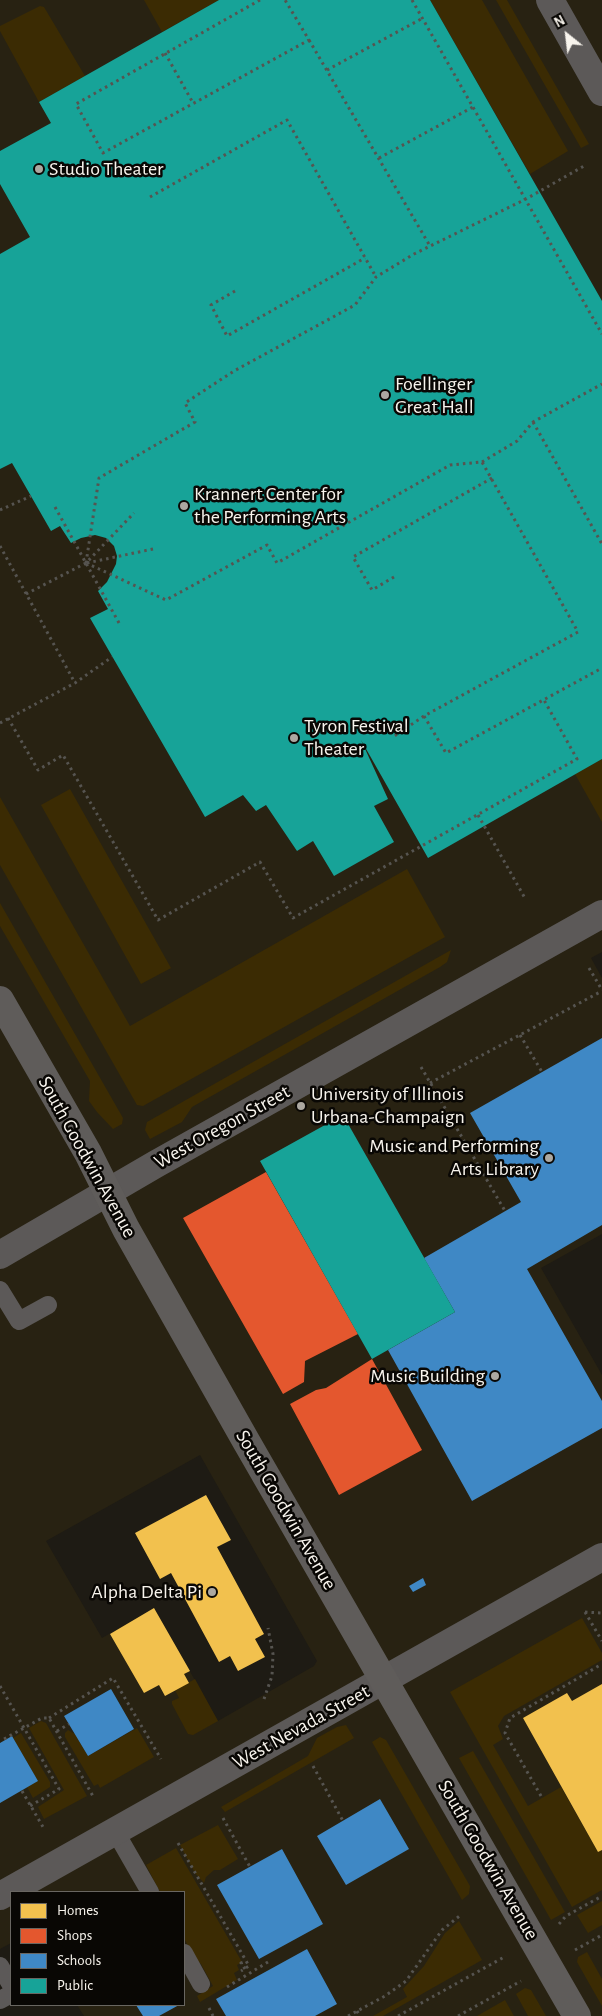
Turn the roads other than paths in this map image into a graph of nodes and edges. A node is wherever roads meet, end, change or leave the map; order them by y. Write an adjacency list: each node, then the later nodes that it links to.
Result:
1 (550, 0): 2 (street)
2 (602, 92)
3 (602, 914): 5 (street, West Oregon Street)
4 (0, 1000): 5 (street, South Goodwin Avenue)
5 (108, 1192): 6 (street, West Oregon Street); 10 (street, South Goodwin Avenue)
6 (0, 1254)
7 (0, 1290): 8 (lane)
8 (48, 1304)
9 (602, 1557): 10 (street, West Nevada Street)
10 (385, 1680): 11 (street, West Nevada Street); 18 (street, South Goodwin Avenue)
11 (115, 1831): 12 (lane); 13 (street, West Nevada Street)
12 (149, 1891)
13 (0, 1896)
14 (185, 1955): 17 (lane)
15 (0, 1966): 16 (lane)
16 (10, 1983)
17 (201, 1984)
18 (578, 2016)

